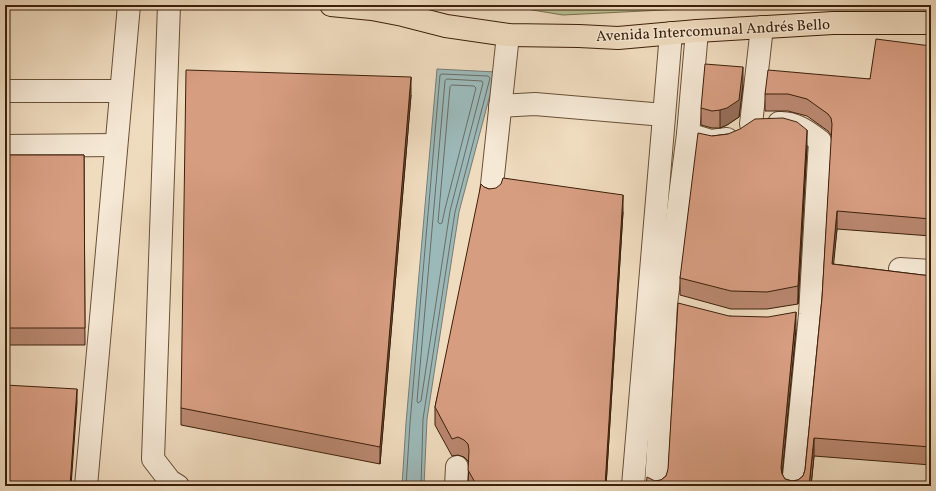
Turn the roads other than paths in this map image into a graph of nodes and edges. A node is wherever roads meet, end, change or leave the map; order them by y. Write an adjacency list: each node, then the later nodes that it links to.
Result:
1 (129, 5): 10 (lane)
2 (168, 5): 23 (lane)
3 (330, 5): 8 (main road, Avenida Intercomunal Andrés Bello)
4 (931, 23): 5 (main road, Avenida Intercomunal Andrés Bello)
5 (762, 26): 6 (main road, Avenida Intercomunal Andrés Bello); 13 (lane)
6 (697, 31): 7 (main road, Avenida Intercomunal Andrés Bello); 14 (lane)
7 (671, 33): 8 (main road, Avenida Intercomunal Andrés Bello); 12 (lane)
8 (508, 35): 11 (lane)
9 (5, 91): 10 (lane)
10 (121, 91): 15 (lane)
11 (500, 106): 12 (lane); 17 (lane)
12 (664, 115): 24 (lane)
13 (751, 124): 14 (lane); 26 (lane)
14 (688, 134): 20 (lane)
15 (116, 145): 16 (lane); 22 (lane)
16 (5, 146)
17 (491, 194)
18 (900, 269): 19 (lane)
19 (931, 271)
20 (666, 304): 21 (lane); 25 (lane)
21 (687, 310)
22 (86, 486)
23 (178, 486)
24 (633, 486)
25 (656, 486)
26 (793, 486)

